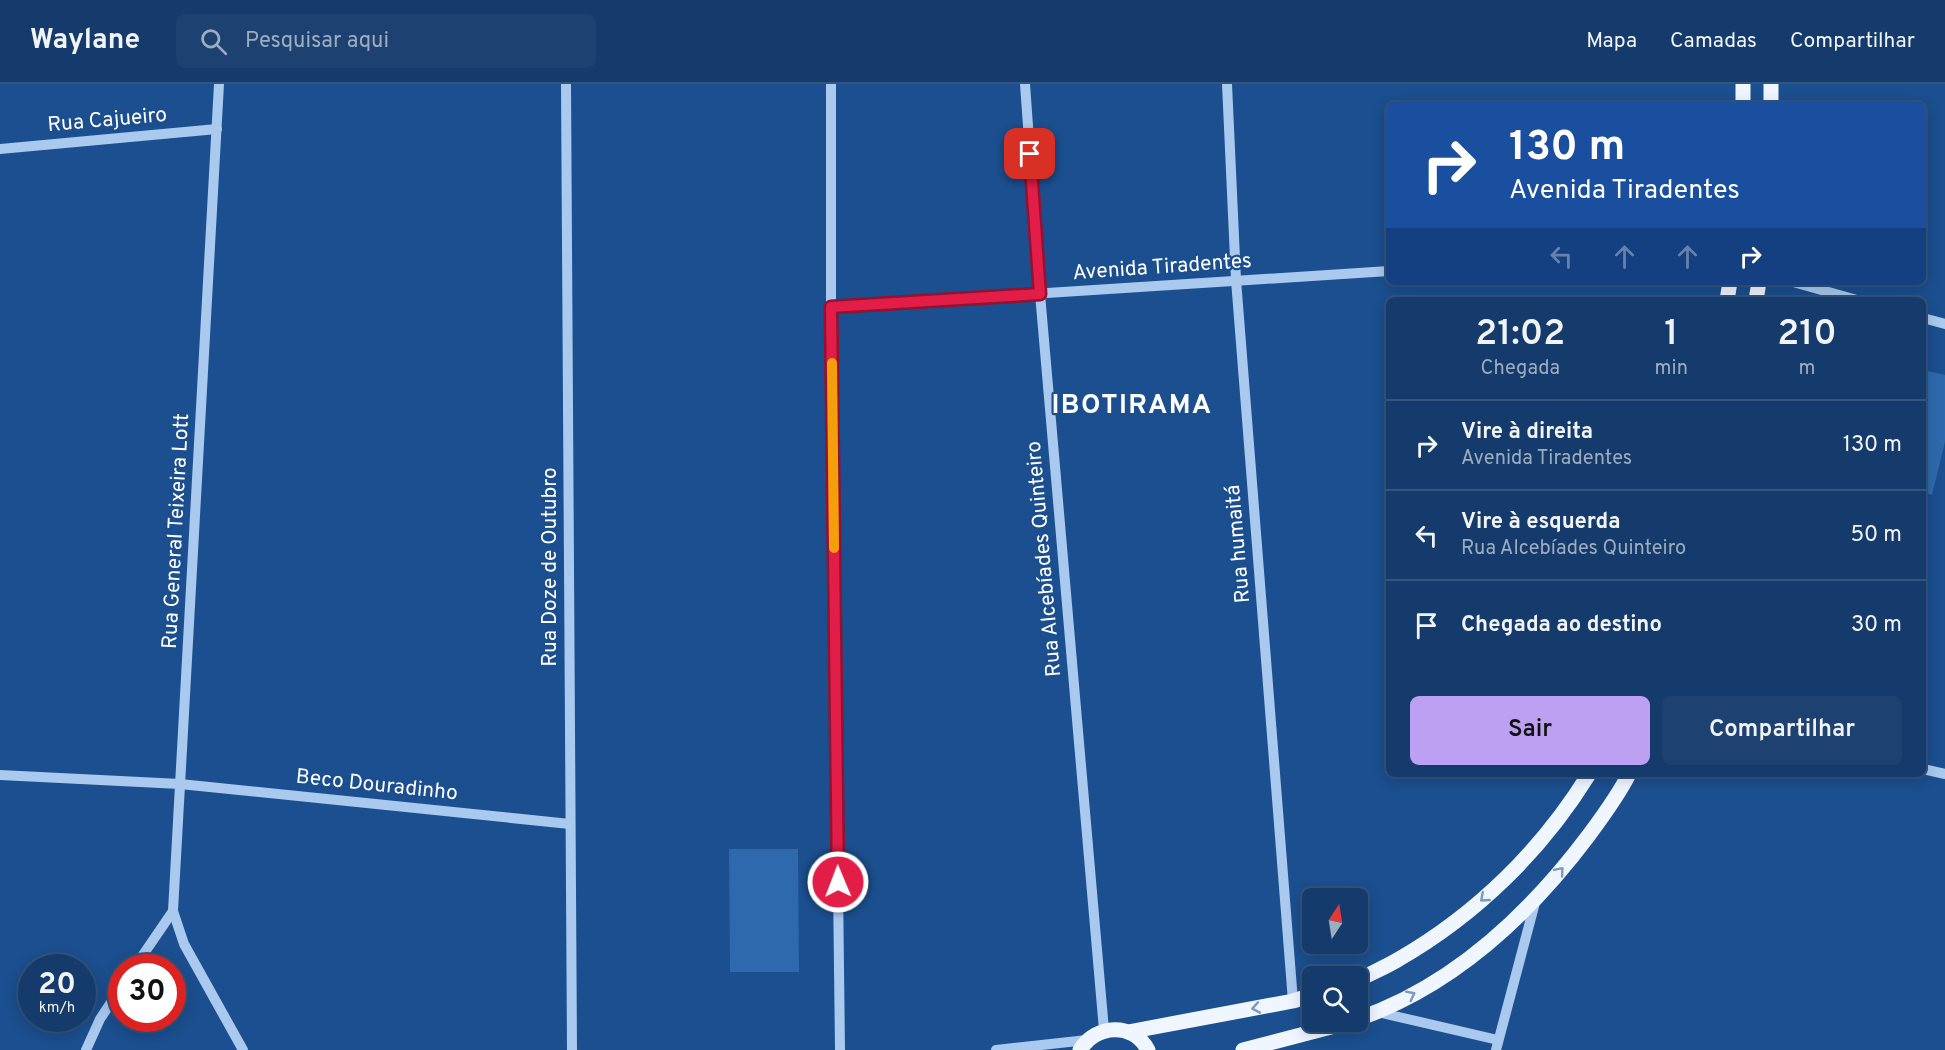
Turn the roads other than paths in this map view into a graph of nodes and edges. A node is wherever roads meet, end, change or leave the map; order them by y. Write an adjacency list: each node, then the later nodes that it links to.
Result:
1 (219, 84): 10 (street, Rua General Teixeira Lott)
2 (566, 84): 26 (street, Rua Doze de Outubro)
3 (831, 84): 17 (street)
4 (1025, 84): 15 (street, Rua Alcebíades Quinteiro)
5 (1227, 84): 13 (street, Rua humaitá)
6 (1743, 84): 8 (main road)
7 (1771, 84): 9 (main road)
8 (1743, 102)
9 (1771, 102)
10 (217, 129): 11 (street, Rua Cajueiro); 25 (street, Rua General Teixeira Lott)
11 (0, 148)
12 (1386, 271): 13 (street, Avenida Tiradentes)
13 (1236, 280): 15 (street, Avenida Tiradentes); 32 (street, Rua humaitá)
14 (1803, 285): 16 (street)
15 (1040, 294): 17 (street, Avenida Tiradentes); 36 (street, Rua Alcebíades Quinteiro)
16 (1842, 297)
17 (831, 307): 45 (street)
18 (1926, 319): 19 (street)
19 (1945, 324)
20 (1926, 770): 21 (street)
21 (1945, 774)
22 (0, 775): 25 (street, Beco Douradinho)
23 (1587, 777): 30 (main road, one-way to 30)
24 (1627, 777): 27 (main road, one-way to 24)
25 (180, 784): 26 (street, Beco Douradinho); 28 (street, Rua General Teixeira Lott)
26 (570, 824): 44 (street, Rua Doze de Outubro)
27 (1536, 899): 34 (main road, one-way to 27); 40 (street)
28 (173, 911): 29 (street); 43 (street)
29 (144, 954)
30 (1368, 975)
31 (1302, 998): 32 (main road)
32 (1293, 1001): 37 (main road, one-way to 37)
33 (108, 1007): 42 (street)
34 (1377, 1012): 35 (main road); 40 (street)
35 (1368, 1015)
36 (1104, 1030): 37 (main road); 39 (main road)
37 (1128, 1032): 47 (main road)
38 (1320, 1032): 41 (main road)
39 (1084, 1045): 46 (street)
40 (1497, 1045)
41 (1278, 1046): 48 (main road)
42 (86, 1050)
43 (243, 1050)
44 (572, 1050)
45 (840, 1050)
46 (996, 1050)
47 (1148, 1050)
48 (1243, 1050)

